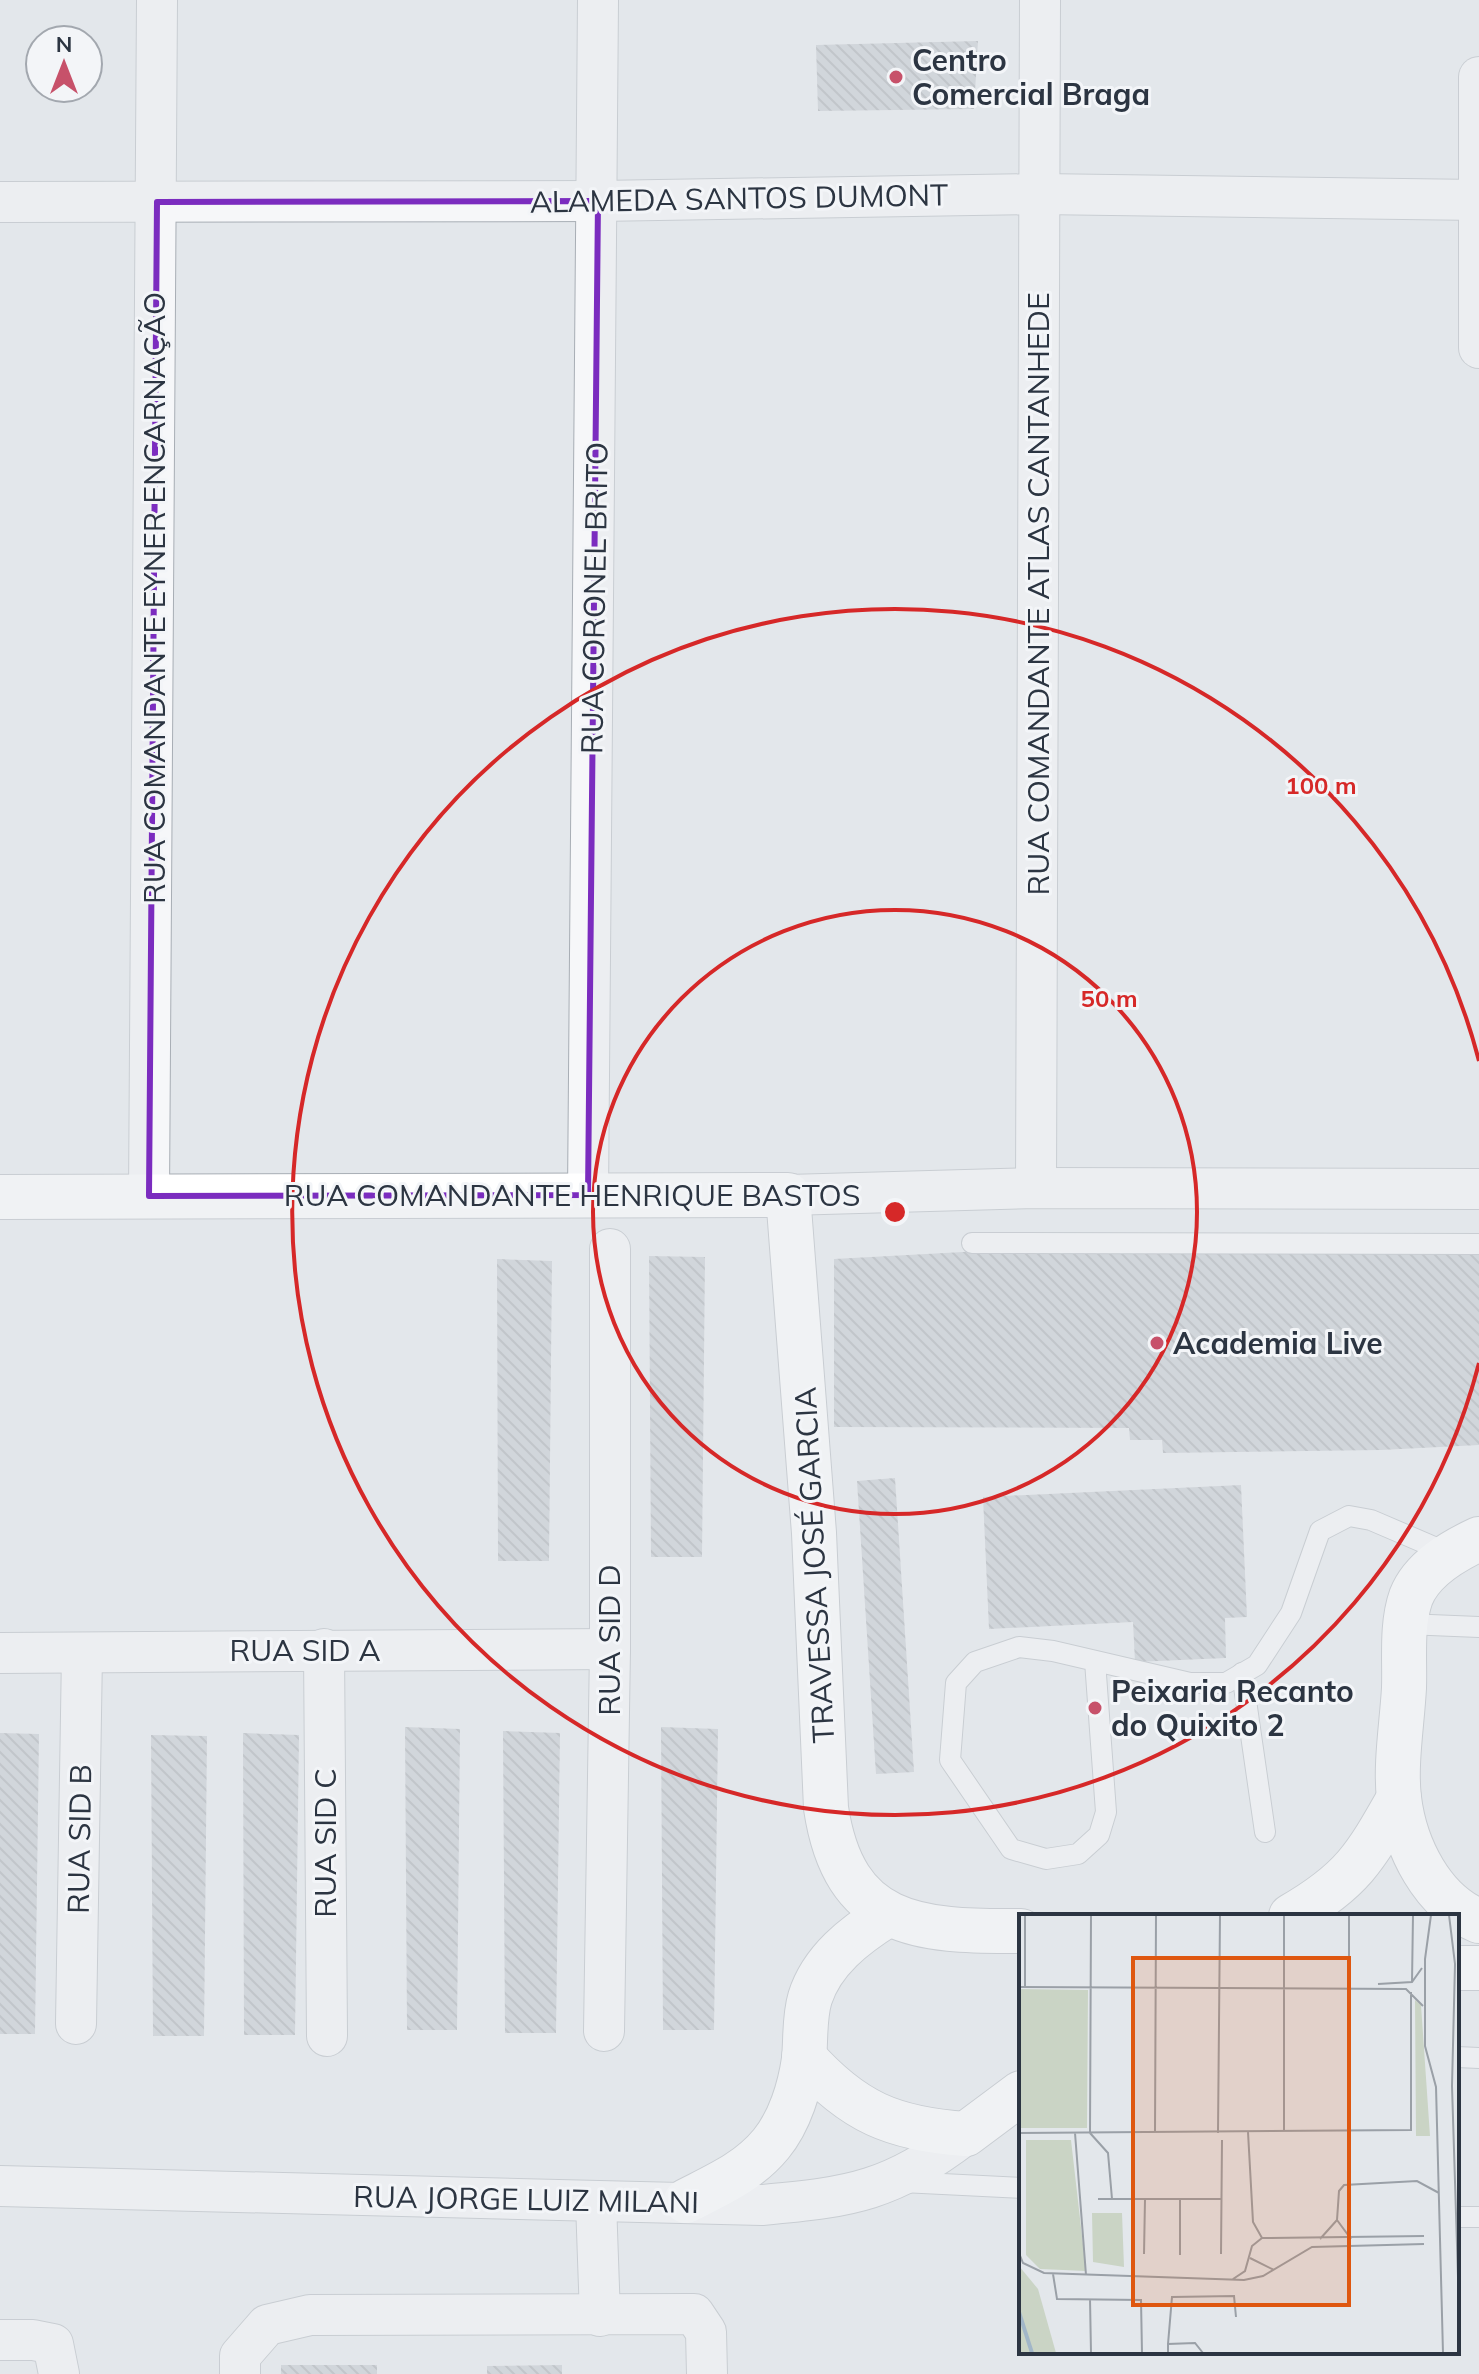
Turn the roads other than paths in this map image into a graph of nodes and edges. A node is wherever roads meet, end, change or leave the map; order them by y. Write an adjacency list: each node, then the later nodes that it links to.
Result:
1 (157, 0): 9 (street, RUA COMANDANTE EYNER ENCARNAÇÃO)
2 (598, 0): 7 (street, RUA CORONEL BRITO)
3 (1040, 0): 5 (street, RUA COMANDANTE ATLAS CANTANHEDE)
4 (1479, 77): 6 (street)
5 (1040, 194): 6 (street, ALAMEDA SANTOS DUMONT); 7 (street, ALAMEDA SANTOS DUMONT); 11 (street, RUA COMANDANTE ATLAS CANTANHEDE)
6 (1479, 200): 10 (street)
7 (598, 201): 9 (street, ALAMEDA SANTOS DUMONT); 13 (street, RUA CORONEL BRITO)
8 (0, 202): 9 (street, ALAMEDA SANTOS DUMONT)
9 (157, 202): 15 (street, RUA COMANDANTE EYNER ENCARNAÇÃO)
10 (1479, 348)
11 (1036, 1188): 12 (street, RUA COMANDANTE HENRIQUE BASTOS); 14 (street, RUA COMANDANTE HENRIQUE BASTOS)
12 (1479, 1189)
13 (588, 1195): 14 (street, RUA COMANDANTE HENRIQUE BASTOS); 15 (street, RUA COMANDANTE HENRIQUE BASTOS)
14 (788, 1195): 32 (street, TRAVESSA JOSÉ GARCIA)
15 (149, 1196): 16 (street, RUA COMANDANTE HENRIQUE BASTOS)
16 (0, 1197)
17 (972, 1243): 18 (lane)
18 (1479, 1244)
19 (610, 1249): 24 (street, RUA SID D)
20 (1464, 1546): 21 (street); 28 (lane)
21 (1406, 1624): 22 (lane); 29 (street)
22 (1479, 1627)
23 (324, 1649): 24 (street, RUA SID A); 26 (street, RUA SID A); 37 (street, RUA SID C)
24 (610, 1649): 36 (street, RUA SID D)
25 (0, 1653): 26 (street, RUA SID A)
26 (82, 1653): 35 (street, RUA SID B)
27 (1095, 1661): 27 (lane); 28 (lane)
28 (1242, 1673): 30 (lane)
29 (1399, 1798): 31 (street); 33 (street)
30 (1265, 1832)
31 (1295, 1914)
32 (887, 1915): 34 (street); 38 (street)
33 (1479, 1921)
34 (1019, 1931)
35 (76, 2024)
36 (604, 2031)
37 (327, 2036)
38 (804, 2057): 42 (street); 46 (street)
39 (1459, 2057): 40 (lane)
40 (1479, 2058)
41 (1019, 2094): 42 (street, RUA JORGE LUIZ MILANI)
42 (966, 2134): 43 (street, RUA JORGE LUIZ MILANI)
43 (890, 2182): 44 (lane); 46 (street, RUA JORGE LUIZ MILANI)
44 (1018, 2185)
45 (0, 2186): 47 (street, RUA JORGE LUIZ MILANI)
46 (686, 2201): 47 (street, RUA JORGE LUIZ MILANI)
47 (596, 2202): 48 (street)
48 (600, 2316): 51 (street); 52 (street)
49 (0, 2340): 50 (street)
50 (59, 2374)
51 (240, 2374)
52 (707, 2374)

